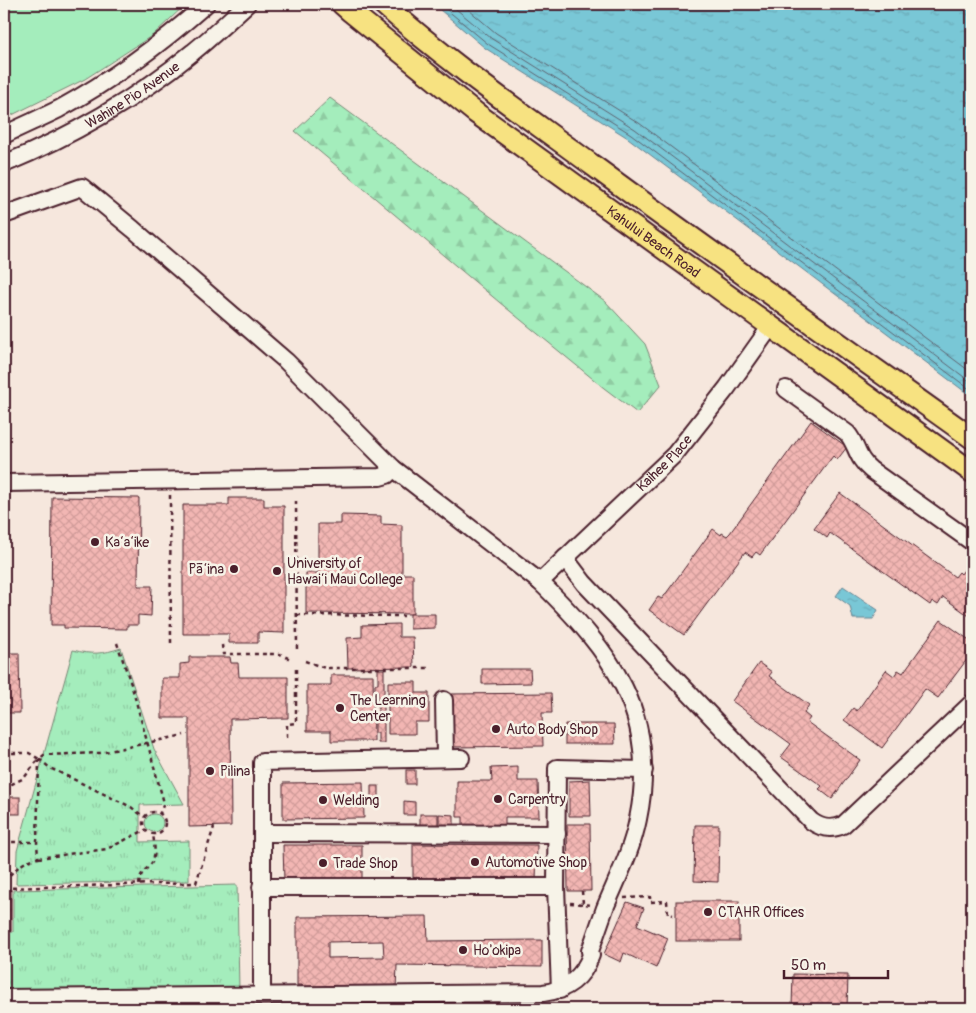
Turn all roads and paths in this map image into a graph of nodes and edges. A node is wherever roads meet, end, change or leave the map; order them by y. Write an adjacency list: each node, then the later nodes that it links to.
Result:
1 (206, 4): 6 (street, Wahine Pio Avenue)
2 (247, 4): 7 (street, Wahine Pio Avenue)
3 (325, 4): 5 (main road)
4 (383, 4): 9 (main road, Kahului Beach Road)
5 (347, 8): 10 (main road, Kahului Beach Road)
6 (4, 135)
7 (4, 164)
8 (4, 216): 13 (street)
9 (790, 308): 10 (main road); 12 (main road, Kahului Beach Road)
10 (772, 326): 14 (main road, Kahului Beach Road); 19 (street, Kaihee Place)
11 (786, 389): 18 (street)
12 (972, 438)
13 (393, 468): 15 (street); 20 (street)
14 (972, 472)
15 (170, 481): 16 (street); 24 (path)
16 (4, 483)
17 (296, 501): 21 (path)
18 (972, 542)
19 (565, 558): 20 (street, Kaihee Place); 32 (street)
20 (540, 582): 38 (street)
21 (297, 615): 22 (path); 26 (path)
22 (404, 616)
23 (118, 643): 35 (path)
24 (171, 643)
25 (222, 645): 27 (path)
26 (297, 654)
27 (290, 659)
28 (305, 661): 29 (path)
29 (429, 668)
30 (296, 669): 34 (path)
31 (444, 700): 44 (street)
32 (972, 703)
33 (184, 735): 35 (path)
34 (287, 737)
35 (147, 742): 37 (path); 40 (path)
36 (4, 753): 37 (path)
37 (39, 759): 39 (path); 41 (path); 48 (path)
38 (644, 770): 46 (street); 59 (street)
39 (4, 788)
40 (160, 813): 41 (path); 45 (path)
41 (144, 817): 43 (path)
42 (214, 826): 51 (path)
43 (145, 830): 45 (path); 49 (path)
44 (262, 833): 46 (street); 52 (street)
45 (154, 834): 51 (path)
46 (557, 834): 53 (street)
47 (4, 842): 48 (path)
48 (37, 842): 49 (path)
49 (38, 858): 50 (path)
50 (4, 881)
51 (139, 885): 54 (path)
52 (261, 887): 53 (street); 60 (street)
53 (556, 887): 59 (street)
54 (4, 888)
55 (582, 891): 57 (path)
56 (620, 898): 58 (path)
57 (598, 906)
58 (673, 915)
59 (560, 990): 60 (street)
60 (262, 995): 62 (street)
61 (4, 998): 62 (street)
62 (114, 1003)

